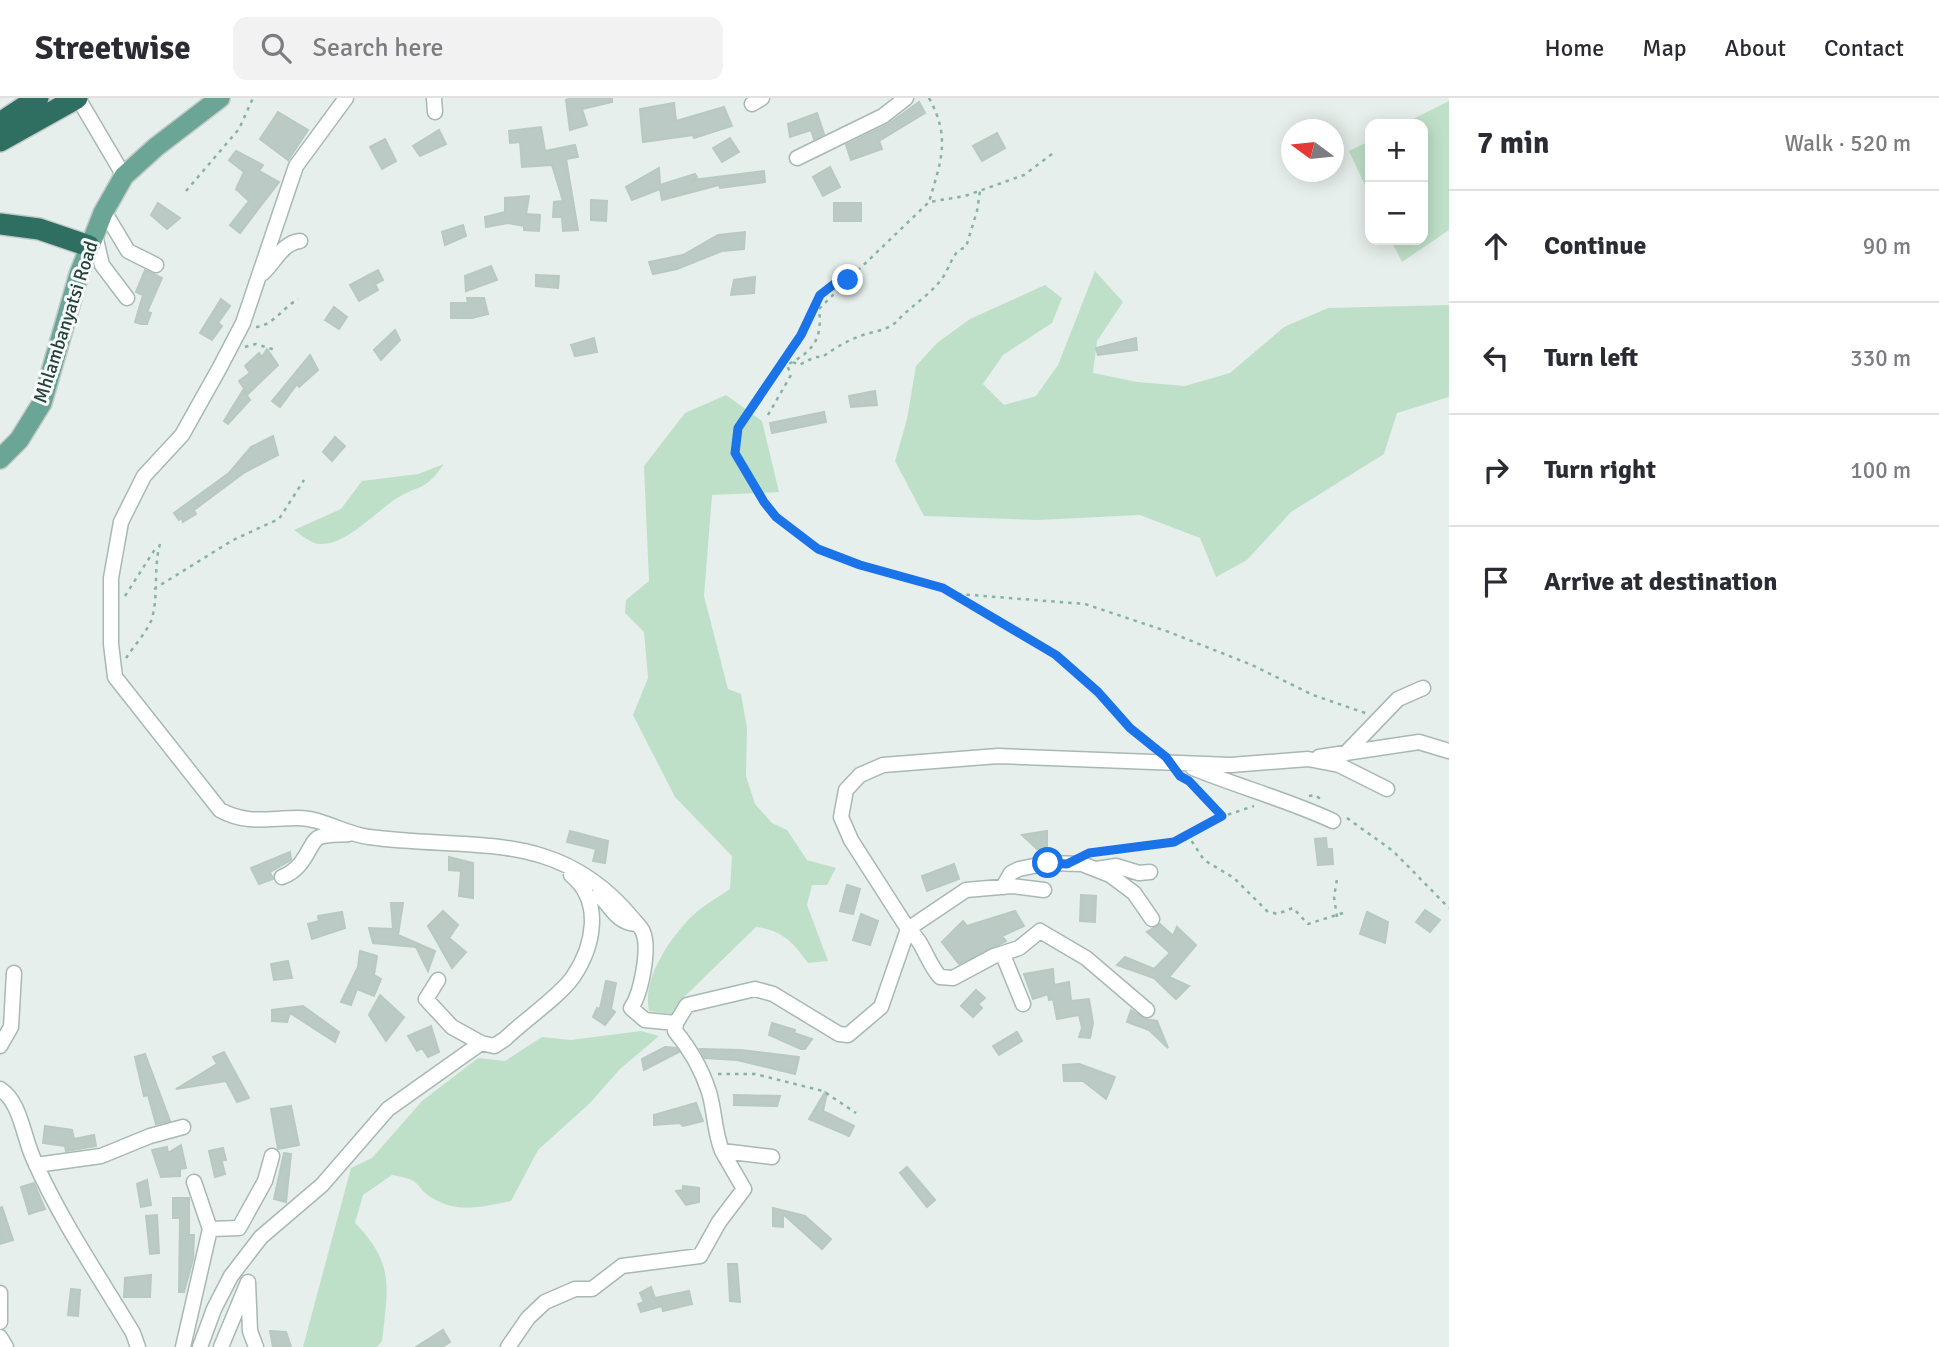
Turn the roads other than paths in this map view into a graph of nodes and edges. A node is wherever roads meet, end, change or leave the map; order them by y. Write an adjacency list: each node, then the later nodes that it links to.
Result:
1 (38, 98): 6 (highway)
2 (77, 98): 7 (highway); 9 (street)
3 (220, 98): 9 (main road, Mhlambanyatsi Road)
4 (346, 98): 15 (street)
5 (906, 98): 8 (street)
6 (0, 123)
7 (0, 141)
8 (797, 158)
9 (124, 176): 10 (main road, Mhlambanyatsi Road)
10 (104, 211): 12 (main road, Mhlambanyatsi Road); 14 (street)
11 (0, 224): 12 (highway)
12 (92, 240): 16 (street); 17 (main road, Mhlambanyatsi Road)
13 (300, 241): 15 (street)
14 (156, 265)
15 (259, 276): 25 (street)
16 (127, 298)
17 (0, 459)
18 (1423, 688): 20 (street)
19 (1449, 751): 20 (street)
20 (1345, 754): 21 (street)
21 (1308, 759): 22 (street); 23 (street)
22 (1175, 764): 24 (street); 35 (street)
23 (1387, 789)
24 (1335, 816)
25 (354, 834): 26 (street); 29 (street)
26 (548, 857): 30 (street); 34 (street)
27 (1095, 869): 28 (street); 31 (street); 33 (street)
28 (1150, 872)
29 (282, 877)
30 (583, 885): 34 (street); 42 (street)
31 (1003, 887): 32 (street); 35 (street)
32 (1044, 890)
33 (1152, 919)
34 (637, 924): 41 (street)
35 (908, 929): 36 (street); 41 (street)
36 (1003, 955): 39 (street); 40 (street)
37 (14, 973): 43 (street)
38 (438, 980): 42 (street)
39 (1023, 1004)
40 (1147, 1010)
41 (676, 1023): 46 (street)
42 (481, 1043): 58 (street)
43 (0, 1046)
44 (0, 1089): 49 (street)
45 (183, 1127): 49 (street)
46 (723, 1151): 48 (street); 61 (street)
47 (272, 1156): 51 (street)
48 (772, 1157)
49 (36, 1165): 56 (street)
50 (194, 1182): 51 (street)
51 (210, 1229): 57 (street)
52 (0, 1293): 53 (street)
53 (0, 1322)
54 (0, 1338): 55 (street)
55 (6, 1347)
56 (138, 1347)
57 (183, 1347)
58 (200, 1347)
59 (221, 1347): 60 (street)
60 (256, 1347)
61 (508, 1347)

